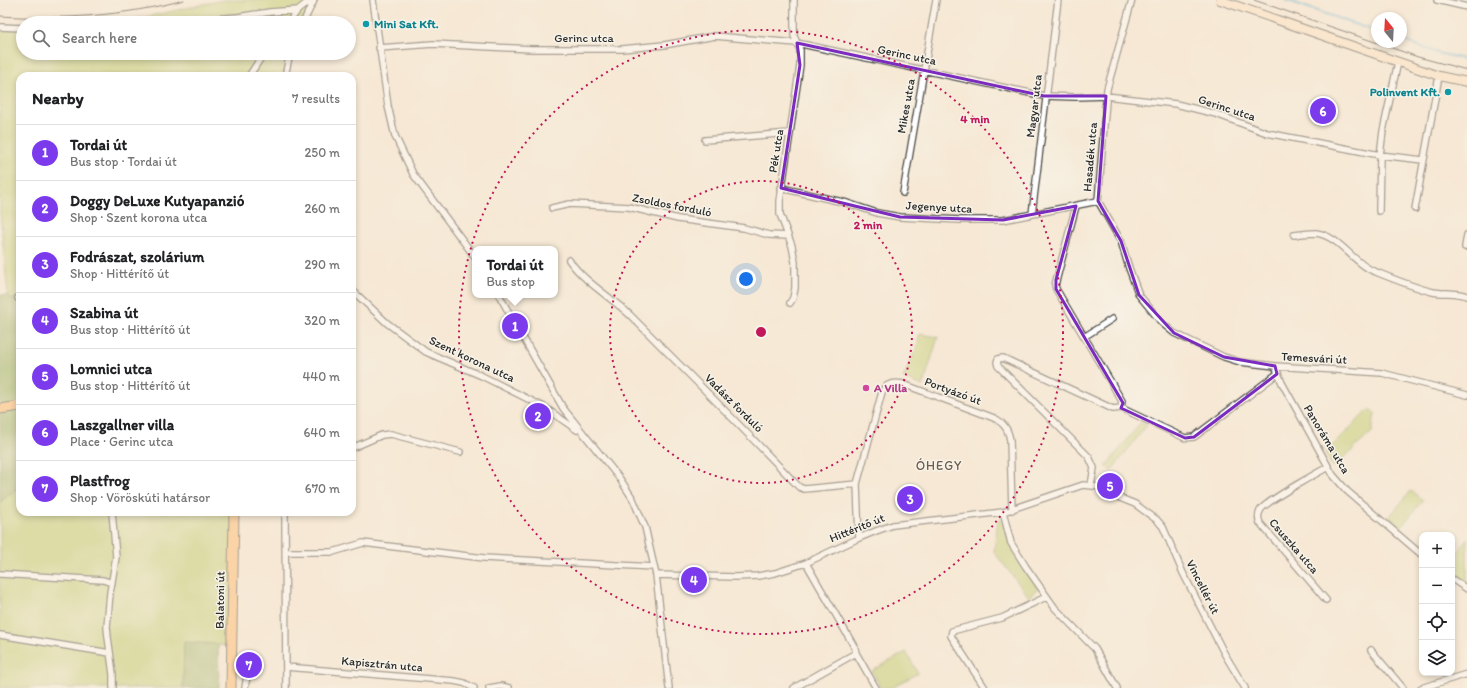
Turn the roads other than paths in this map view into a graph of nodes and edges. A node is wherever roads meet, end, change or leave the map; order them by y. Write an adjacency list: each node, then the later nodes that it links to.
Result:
1 (373, 0): 17 (street)
2 (794, 0): 16 (street, Pék utca)
3 (936, 0): 21 (street, Mikes utca)
4 (1058, 0): 26 (street, Magyar utca)
5 (1132, 0): 27 (street, Hasadék utca)
6 (1220, 0): 20 (street)
7 (1436, 0): 9 (street)
8 (314, 1): 10 (street); 13 (street)
9 (1467, 7)
10 (298, 10): 11 (street); 12 (street)
11 (237, 16)
12 (293, 16)
13 (306, 16)
14 (0, 27): 15 (street)
15 (16, 28)
16 (797, 43): 17 (street, Gerinc utca); 21 (street, Gerinc utca); 28 (street, Pék utca)
17 (380, 48): 44 (street)
18 (259, 60): 22 (street)
19 (288, 60): 23 (street)
20 (1398, 62): 24 (street); 30 (street)
21 (924, 70): 26 (street, Gerinc utca); 33 (street, Mikes utca)
22 (252, 72)
23 (286, 72)
24 (1439, 76): 25 (street); 31 (street)
25 (1467, 82)
26 (1047, 96): 27 (street, Gerinc utca); 39 (street, Magyar utca)
27 (1106, 96): 30 (street, Gerinc utca); 34 (street, Hasadék utca)
28 (790, 132): 29 (street); 32 (street, Pék utca)
29 (705, 140)
30 (1380, 155): 31 (street, Gerinc utca); 38 (street)
31 (1423, 160): 37 (street)
32 (781, 188): 39 (street, Jegenye utca); 42 (street, Pék utca)
33 (903, 193)
34 (1098, 201): 35 (street, Jegenye utca); 52 (street, Hasadék utca)
35 (1076, 206): 39 (street, Jegenye utca); 51 (street)
36 (552, 208): 42 (street, Zsoldos forduló)
37 (1415, 209)
38 (1379, 211)
39 (1032, 214)
40 (1294, 235): 47 (street)
41 (1467, 235): 43 (street)
42 (788, 236): 49 (street, Pék utca)
43 (1465, 247)
44 (472, 253)
45 (569, 260): 62 (street, Vadász forduló)
46 (356, 294): 58 (street, Szent korona utca)
47 (1467, 296)
48 (501, 298): 58 (street)
49 (790, 303)
50 (1112, 319): 51 (street)
51 (1084, 337): 56 (street)
52 (1275, 366): 53 (street, Temesvári út); 54 (street, Temesvári út)
53 (1277, 374): 56 (street, Temesvári út); 61 (street, Panoráma utca)
54 (1467, 395)
55 (16, 407): 57 (main road)
56 (1121, 408): 63 (street, Temesvári út)
57 (0, 409)
58 (589, 439): 73 (street)
59 (356, 446): 60 (street)
60 (460, 452)
61 (1328, 468): 70 (street, Panoráma utca); 80 (street, Csuszka utca)
62 (857, 484): 64 (street, Portyázó út); 69 (street)
63 (1091, 485): 64 (street, Hittérítő út); 100 (street, Vincellér út)
64 (1012, 510): 65 (street, Hittérítő út)
65 (1003, 512): 69 (street, Hittérítő út); 79 (street)
66 (112, 516): 77 (street)
67 (234, 516): 89 (main road, Balatoni út)
68 (285, 516): 71 (street)
69 (858, 538): 72 (street, Hittérítő út)
70 (1419, 551)
71 (286, 552): 73 (street); 85 (street)
72 (806, 563): 75 (street, Hittérítő út); 84 (street)
73 (654, 567): 75 (street)
74 (0, 574): 77 (street)
75 (656, 575): 95 (street)
76 (1455, 581): 78 (street)
77 (112, 583): 83 (street)
78 (1467, 589)
79 (1046, 597): 98 (street); 99 (street)
80 (1326, 600)
81 (0, 635): 83 (street)
82 (1371, 650): 101 (street)
83 (110, 653): 88 (street)
84 (856, 653): 96 (street); 97 (street)
85 (286, 667): 91 (street); 92 (street, Kapisztrán utca)
86 (248, 670): 90 (street)
87 (1467, 674): 102 (street)
88 (113, 688)
89 (231, 688)
90 (245, 688)
91 (286, 688)
92 (474, 688)
93 (489, 688): 94 (street)
94 (509, 688)
95 (669, 688)
96 (794, 688)
97 (876, 688)
98 (985, 688)
99 (1117, 688)
100 (1245, 688)
101 (1403, 688)
102 (1421, 688)

